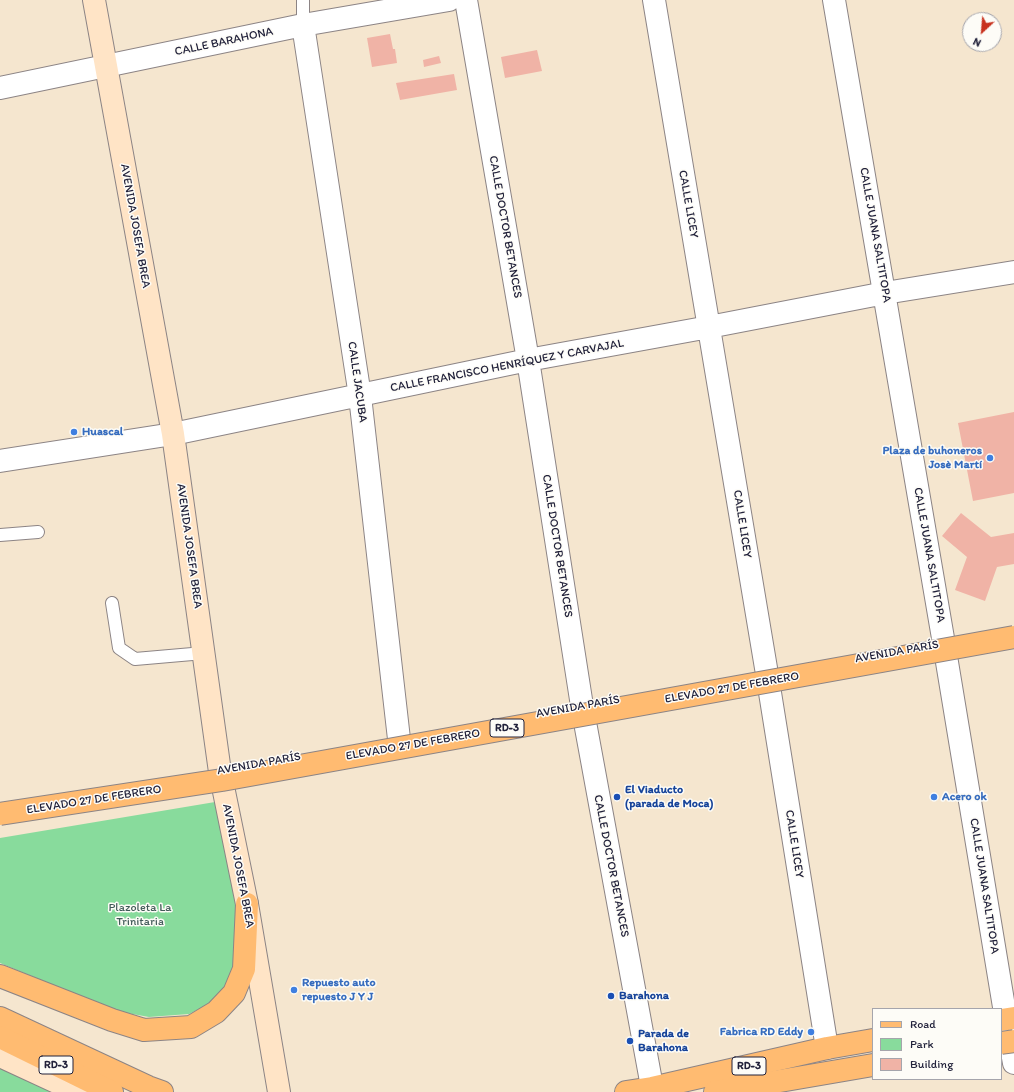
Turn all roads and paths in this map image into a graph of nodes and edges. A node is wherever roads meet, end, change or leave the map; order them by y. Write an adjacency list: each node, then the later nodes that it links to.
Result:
1 (94, 0): 8 (main road, AVENIDA JOSEFA BREA)
2 (303, 0): 7 (lane)
3 (449, 0): 7 (street, CALLE BARAHONA)
4 (466, 0): 13 (street, CALLE DOCTOR BETANCES)
5 (654, 0): 12 (street, CALLE LICEY)
6 (834, 0): 11 (street, CALLE JUANA SALTITOPA)
7 (303, 25): 8 (street, CALLE BARAHONA); 14 (street, CALLE JACUBA)
8 (106, 66): 9 (street, CALLE BARAHONA); 15 (main road, AVENIDA JOSEFA BREA)
9 (0, 88)
10 (1014, 272): 11 (street, CALLE FRANCISCO HENRÍQUEZ Y CARVAJAL)
11 (885, 293): 12 (street, CALLE FRANCISCO HENRÍQUEZ Y CARVAJAL); 22 (street, CALLE JUANA SALTITOPA)
12 (709, 327): 13 (street, CALLE FRANCISCO HENRÍQUEZ Y CARVAJAL); 24 (street, CALLE LICEY)
13 (528, 360): 14 (street, CALLE FRANCISCO HENRÍQUEZ Y CARVAJAL); 25 (street, CALLE DOCTOR BETANCES)
14 (360, 396): 15 (street, CALLE FRANCISCO HENRÍQUEZ Y CARVAJAL); 26 (street, CALLE JACUBA)
15 (173, 434): 16 (street, CALLE FRANCISCO HENRÍQUEZ Y CARVAJAL); 23 (main road, AVENIDA JOSEFA BREA)
16 (0, 461)
17 (38, 532): 18 (lane)
18 (0, 535)
19 (112, 603): 23 (lane)
20 (1014, 630): 22 (main road, AVENIDA PARÍS / RD-3)
21 (1014, 637): 29 (main road, ELEVADO 27 DE FEBRERO / RD-3, bridge)
22 (944, 644): 24 (main road, AVENIDA PARÍS / RD-3); 33 (street, CALLE JUANA SALTITOPA)
23 (204, 653): 27 (main road, AVENIDA JOSEFA BREA)
24 (767, 674): 25 (main road, AVENIDA PARÍS / RD-3); 38 (street, CALLE LICEY)
25 (582, 706): 26 (main road, AVENIDA PARÍS / RD-3); 42 (street, CALLE DOCTOR BETANCES)
26 (399, 739): 27 (main road, AVENIDA PARÍS / RD-3)
27 (220, 772): 28 (main road, AVENIDA PARÍS / RD-3); 30 (main road, AVENIDA JOSEFA BREA)
28 (0, 804)
29 (0, 814)
30 (247, 904): 31 (main road); 46 (main road, AVENIDA JOSEFA BREA)
31 (0, 976)
32 (0, 1018): 45 (main road)
33 (1007, 1019): 40 (street, CALLE JUANA SALTITOPA)
34 (0, 1037): 44 (main road, RD-3)
35 (872, 1040): 38 (main road, RD-3)
36 (1014, 1041): 37 (main road, bridge)
37 (1002, 1043)
38 (827, 1048): 42 (main road, RD-3)
39 (0, 1056): 43 (main road)
40 (1014, 1063)
41 (872, 1065): 48 (main road, RD-3)
42 (653, 1090): 47 (main road, RD-3)
43 (78, 1092)
44 (112, 1092)
45 (162, 1092)
46 (279, 1092)
47 (626, 1092)
48 (715, 1092)

